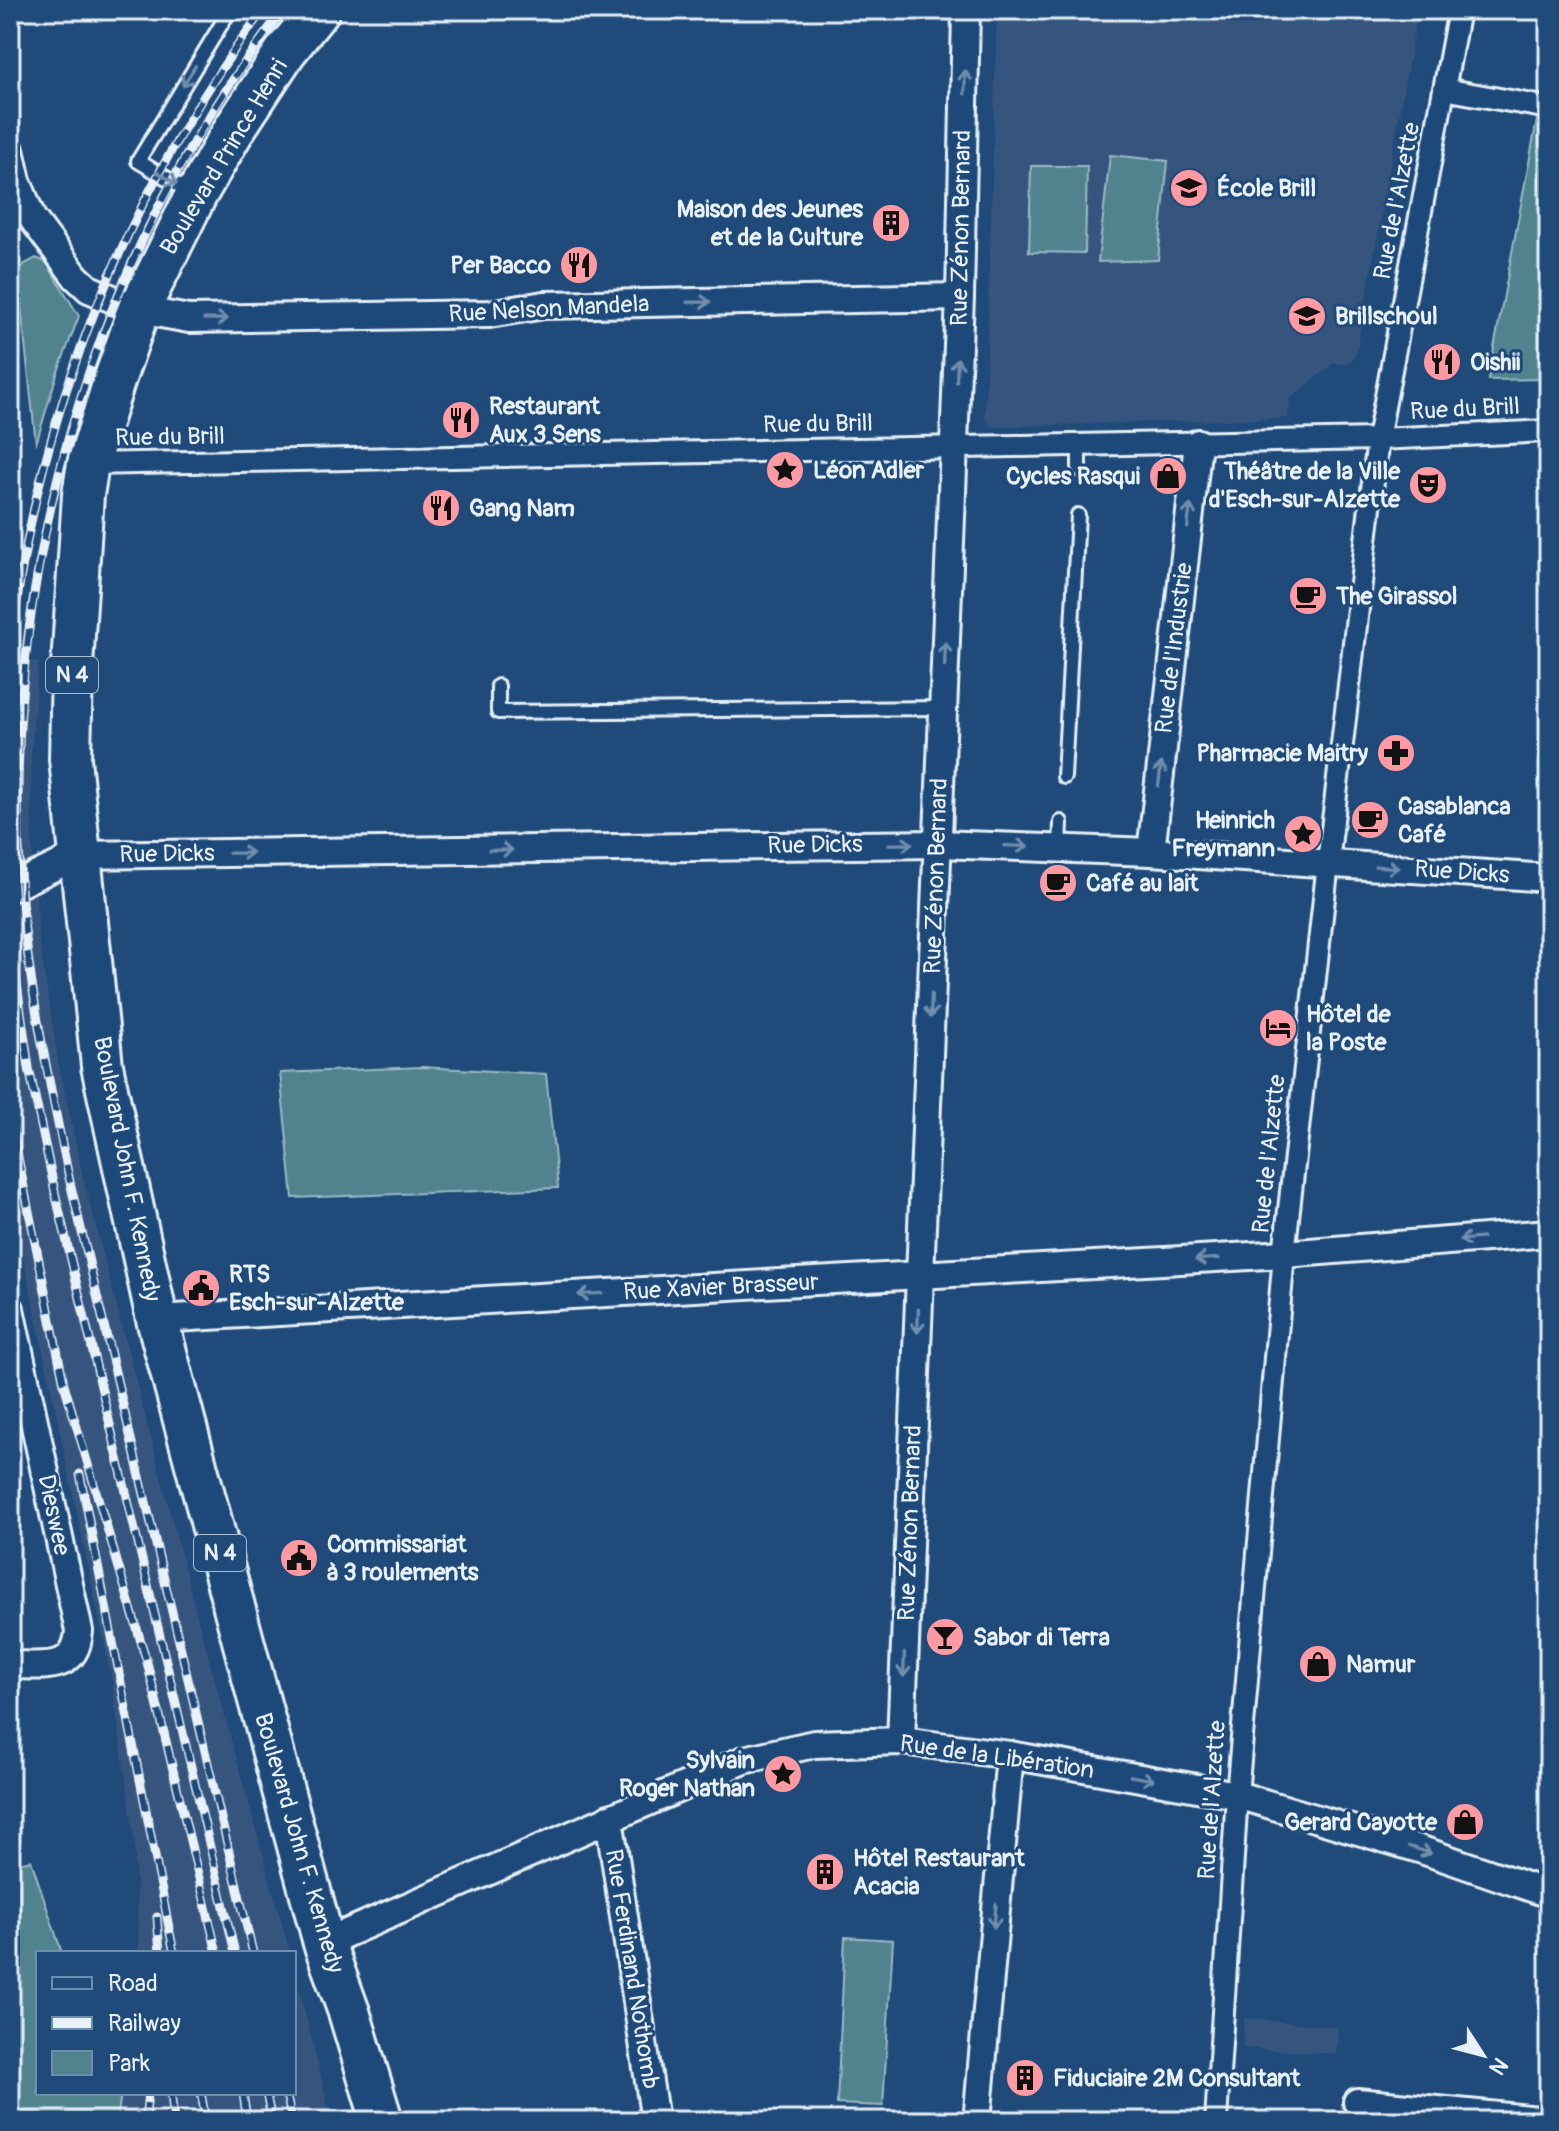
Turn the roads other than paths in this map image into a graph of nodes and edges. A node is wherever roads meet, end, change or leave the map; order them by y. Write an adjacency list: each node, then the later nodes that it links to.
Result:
1 (230, 10): 8 (lane, one-way to 8)
2 (319, 10): 8 (main road, Boulevard Prince Henri / N 4)
3 (966, 10): 9 (street, Rue Zénon Bernard, one-way to 3)
4 (1459, 10): 5 (street, Rue de l'Alzette)
5 (1444, 89): 6 (street); 12 (street, Rue de l'Alzette)
6 (1549, 108)
7 (10, 150): 10 (street, Rue Nelson Mandela)
8 (196, 195): 10 (main road, Boulevard Prince Henri / N 4)
9 (960, 297): 10 (street, Rue Nelson Mandela, one-way to 9); 15 (street, Rue Zénon Bernard, one-way to 9)
10 (139, 310): 16 (main road, Boulevard John F. Kennedy / N 4)
11 (1549, 431): 12 (street, Rue du Brill)
12 (1378, 439): 13 (street, Rue du Brill); 25 (street, Rue de l'Alzette)
13 (1198, 443): 14 (street, Rue du Brill); 23 (street, Rue de l'Industrie, one-way to 13)
14 (1079, 445): 15 (street, Rue du Brill); 17 (lane)
15 (954, 448): 16 (street, Rue du Brill); 20 (street, Rue Zénon Bernard, one-way to 15)
16 (88, 464): 24 (main road, Boulevard John F. Kennedy / N 4)
17 (1079, 469)
18 (1078, 515): 21 (lane)
19 (498, 686): 20 (lane)
20 (943, 708): 22 (street, Rue Zénon Bernard)
21 (1064, 777)
22 (938, 844): 23 (street, Rue Dicks, one-way to 23); 24 (street, Rue Dicks, one-way to 22); 30 (street, Rue Zénon Bernard, one-way to 30)
23 (1151, 852): 25 (street, Rue Dicks)
24 (79, 855): 27 (street); 32 (main road, Boulevard John F. Kennedy / N 4)
25 (1328, 863): 26 (street, Rue Dicks, one-way to 26); 29 (street, Rue de l'Alzette)
26 (1549, 878)
27 (10, 888)
28 (1549, 1233): 29 (street, Rue Xavier Brasseur, one-way to 29)
29 (1284, 1254): 30 (street, Rue Xavier Brasseur, one-way to 30); 36 (street, Rue de l'Alzette)
30 (920, 1275): 32 (street, Rue Xavier Brasseur, one-way to 32); 34 (street, Rue Zénon Bernard, one-way to 34)
31 (10, 1309): 33 (street, Dieswee)
32 (157, 1319): 39 (main road, Boulevard John F. Kennedy / N 4)
33 (10, 1665)
34 (901, 1741): 35 (street, Rue de la Libération); 37 (street, Rue de la Libération)
35 (1010, 1755): 36 (street, Rue de la Libération, one-way to 36); 45 (street, one-way to 45)
36 (1237, 1795): 38 (street, Rue de la Libération, one-way to 38); 46 (street, Rue de l'Alzette)
37 (609, 1818): 39 (street, Rue de la Libération); 44 (street, Rue Ferdinand Nothomb)
38 (1549, 1894)
39 (324, 1943): 40 (main road, Boulevard John F. Kennedy / N 4)
40 (349, 2012): 42 (main road, Boulevard John F. Kennedy / N 4); 43 (main road, Boulevard John F. Kennedy / N 4)
41 (1357, 2102): 47 (street)
42 (382, 2121)
43 (398, 2121)
44 (655, 2121)
45 (977, 2121)
46 (1216, 2121)
47 (1549, 2121)

